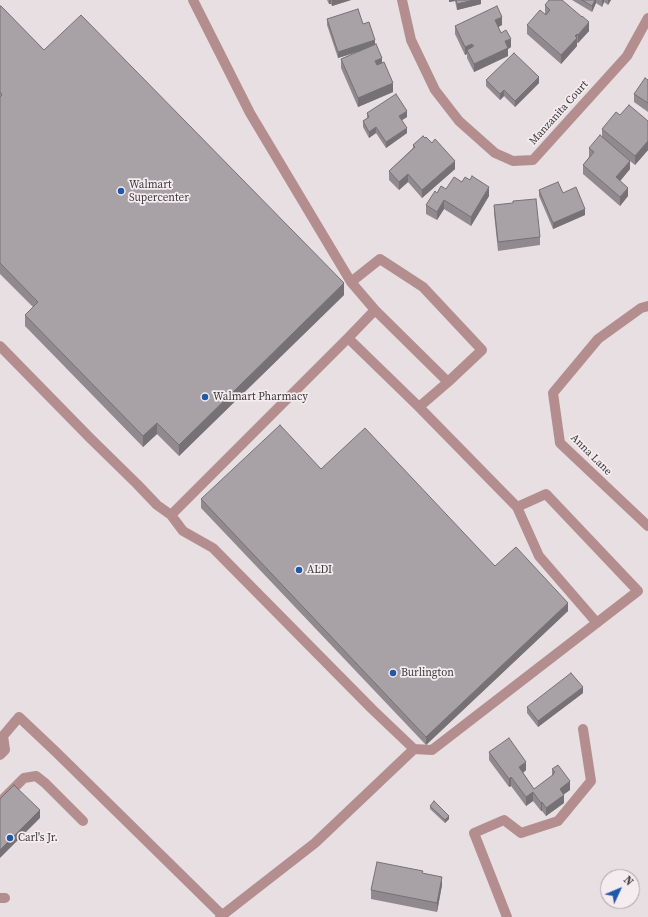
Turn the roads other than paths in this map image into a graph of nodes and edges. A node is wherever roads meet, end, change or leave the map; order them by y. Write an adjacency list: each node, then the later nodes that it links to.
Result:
1 (193, 0): 4 (street)
2 (402, 0): 3 (street, Manzanita Court)
3 (648, 18)
4 (351, 282): 6 (street); 9 (street)
5 (648, 306): 13 (street, Anna Lane)
6 (375, 310): 7 (street); 9 (street)
7 (348, 338): 10 (street); 12 (street)
8 (0, 346): 12 (street)
9 (448, 382): 10 (street)
10 (419, 407): 11 (street)
11 (517, 507): 14 (street); 14 (street)
12 (170, 515): 17 (street)
13 (648, 526)
14 (597, 623): 17 (street)
15 (584, 729): 22 (street)
16 (1, 736): 18 (street); 21 (street)
17 (414, 749): 21 (street)
18 (0, 755)
19 (0, 802): 20 (street)
20 (83, 821)
21 (221, 916)
22 (507, 917)

